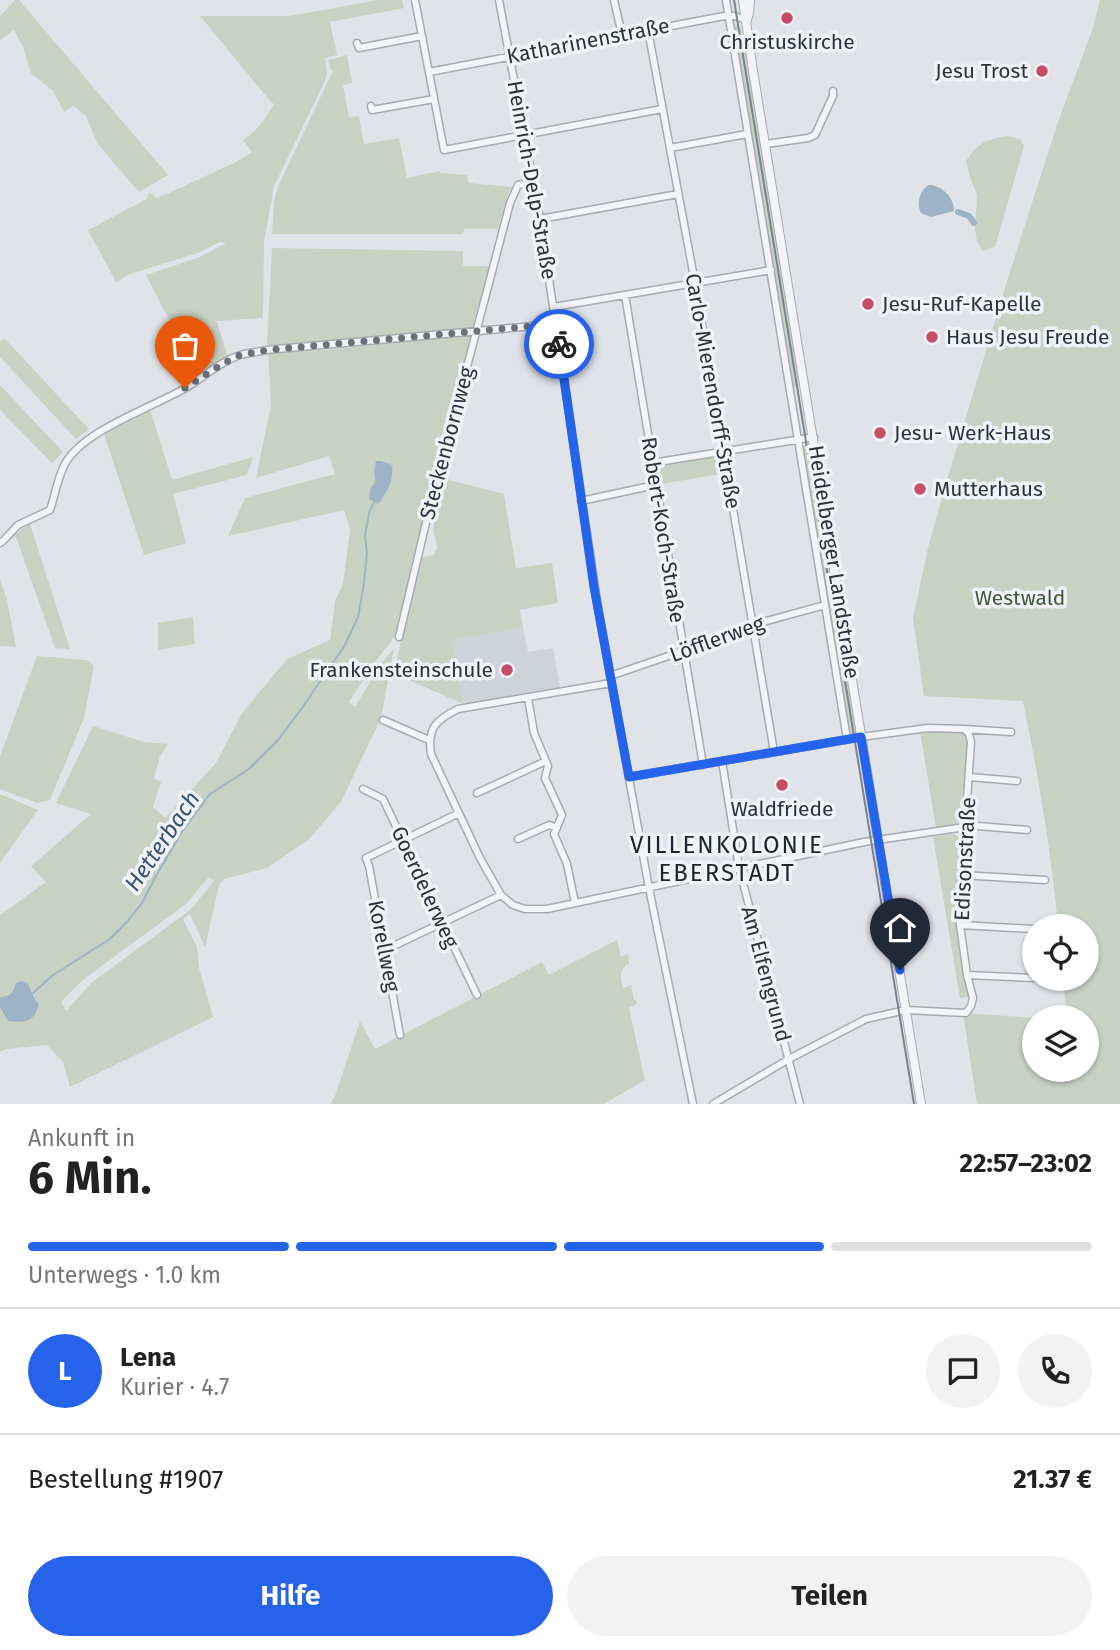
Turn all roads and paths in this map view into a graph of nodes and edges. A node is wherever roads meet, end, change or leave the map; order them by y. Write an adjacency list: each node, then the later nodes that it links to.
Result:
1 (415, 0): 11 (street)
2 (499, 0): 13 (street, Heinrich-Delp-Straße)
3 (614, 0): 10 (street)
4 (726, 0): 7 (street, Heidelberger Landstraße)
5 (743, 0): 8 (street, Heidelberger Landstraße)
6 (750, 0): 8 (street, Heidelberger Landstraße)
7 (728, 16): 8 (street, Katharinenstraße); 9 (street, Katharinenstraße); 19 (street, Heidelberger Landstraße)
8 (747, 20): 21 (street, Heidelberger Landstraße)
9 (648, 30): 10 (street, Katharinenstraße); 18 (street, Carlo-Mierendorff-Straße)
10 (622, 35): 13 (street, Katharinenstraße)
11 (422, 36): 12 (street); 14 (street)
12 (358, 43)
13 (510, 56): 14 (street, Katharinenstraße); 20 (street, Heinrich-Delp-Straße)
14 (429, 72): 16 (street)
15 (833, 92): 21 (street)
16 (434, 99): 17 (street); 20 (street)
17 (371, 106)
18 (662, 109): 20 (street); 22 (street, Carlo-Mierendorff-Straße)
19 (747, 134): 22 (street); 26 (street, Heidelberger Landstraße)
20 (524, 135): 23 (street, Heinrich-Delp-Straße)
21 (766, 144): 32 (street, Heidelberger Landstraße)
22 (670, 148): 24 (street, Carlo-Mierendorff-Straße)
23 (533, 182): 25 (street, Heinrich-Delp-Straße); 31 (street, Steckenbornweg)
24 (678, 194): 25 (street); 27 (street, Carlo-Mierendorff-Straße)
25 (540, 219): 29 (street, Heinrich-Delp-Straße)
26 (771, 270): 27 (street); 33 (street, Heidelberger Landstraße)
27 (695, 283): 28 (street); 34 (street, Carlo-Mierendorff-Straße)
28 (625, 295): 29 (street); 35 (street, Robert-Koch-Straße)
29 (554, 307): 30 (street, Heinrich-Delp-Straße)
30 (556, 324): 31 (street); 37 (street, Heinrich-Delp-Straße)
31 (476, 331): 38 (street); 41 (street, Steckenbornweg)
32 (814, 438): 33 (street); 48 (street, Heidelberger Landstraße)
33 (798, 440): 34 (street); 39 (street, Heidelberger Landstraße)
34 (723, 451): 35 (street); 40 (street, Carlo-Mierendorff-Straße)
35 (652, 463): 36 (street, Robert-Koch-Straße)
36 (655, 485): 37 (street); 42 (street, Robert-Koch-Straße)
37 (582, 501): 43 (street, Heinrich-Delp-Straße)
38 (0, 543)
39 (825, 605): 40 (street, Löfflerweg); 49 (street, Heidelberger Landstraße)
40 (752, 625): 42 (street, Löfflerweg); 51 (street, Carlo-Mierendorff-Straße)
41 (399, 637)
42 (683, 651): 43 (street, Löfflerweg); 54 (street, Robert-Koch-Straße)
43 (610, 679): 44 (street, Löfflerweg); 55 (street, Heinrich-Delp-Straße)
44 (528, 698): 50 (street, Löfflerweg); 52 (street)
45 (383, 720): 50 (street)
46 (964, 729): 47 (street); 48 (street); 56 (street, Edisonstraße)
47 (1011, 732)
48 (861, 737): 49 (street); 66 (street, Heidelberger Landstraße)
49 (847, 739): 51 (street)
50 (429, 740): 60 (street)
51 (774, 752): 53 (street)
52 (546, 761): 59 (street); 62 (street)
53 (722, 761): 54 (street); 67 (street, Am Elfengrund)
54 (703, 765): 55 (street)
55 (629, 777): 70 (street, Heinrich-Delp-Straße)
56 (969, 777): 57 (street); 61 (street, Edisonstraße)
57 (1017, 780)
58 (363, 789): 64 (street, Goerdelerweg)
59 (477, 793)
60 (458, 813): 64 (street); 71 (street)
61 (965, 826): 63 (street); 66 (street); 68 (street, Edisonstraße)
62 (557, 828): 65 (street); 72 (street)
63 (1027, 830)
64 (403, 839): 73 (street, Goerdelerweg); 76 (street, Korellweg)
65 (518, 839)
66 (878, 839): 67 (street); 80 (street, Heidelberger Landstraße)
67 (739, 867): 70 (street); 82 (street, Am Elfengrund)
68 (961, 875): 69 (street); 74 (street, Edisonstraße)
69 (1045, 880)
70 (649, 888): 72 (street); 83 (street, Heinrich-Delp-Straße)
71 (501, 895): 72 (street); 73 (street)
72 (575, 903)
73 (442, 923): 76 (street); 79 (street, Goerdelerweg)
74 (961, 925): 75 (street); 77 (street, Edisonstraße)
75 (1022, 928)
76 (385, 950): 81 (street, Korellweg)
77 (967, 975): 78 (street); 80 (street, Edisonstraße)
78 (1022, 977)
79 (477, 995)
80 (906, 1010): 82 (street); 86 (street, Heidelberger Landstraße)
81 (400, 1035)
82 (789, 1059): 84 (street); 85 (street, Am Elfengrund)
83 (693, 1104)
84 (713, 1104)
85 (800, 1104)
86 (922, 1104)

